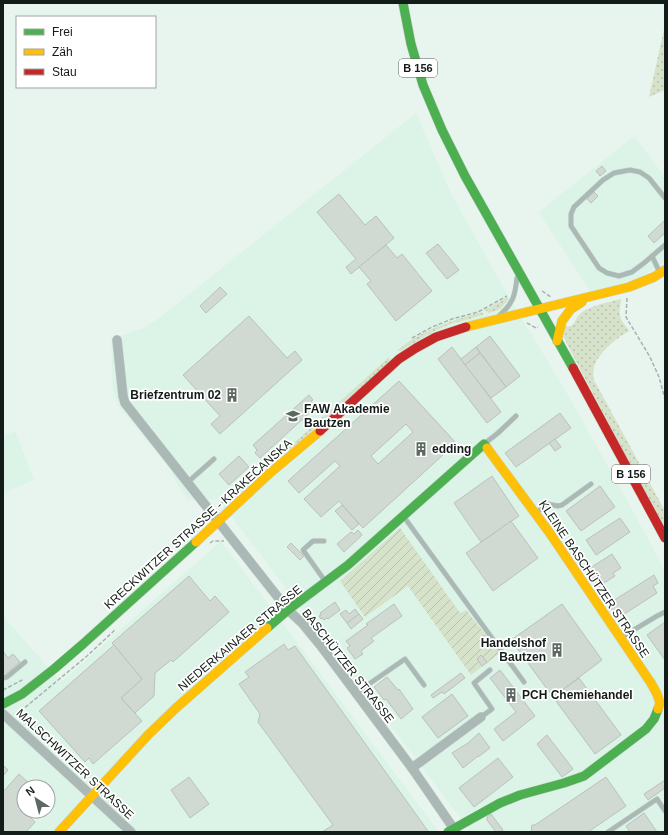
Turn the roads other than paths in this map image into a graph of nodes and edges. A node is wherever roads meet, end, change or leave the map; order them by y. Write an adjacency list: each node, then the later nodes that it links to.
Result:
1 (403, 3): 5 (street, B 156)
2 (665, 198): 4 (lane)
3 (665, 245): 4 (lane)
4 (652, 256): 6 (lane)
5 (518, 272): 8 (street, B 156); 9 (lane)
6 (663, 272): 7 (street)
7 (587, 298): 8 (street); 11 (street)
8 (540, 310): 9 (street, KRECKWITZER STRASSE - KRAKEČANSKA); 11 (street, B 156)
9 (491, 321): 19 (street, KRECKWITZER STRASSE - KRAKEČANSKA)
10 (117, 340): 15 (street, BASCHÜTZER STRASSE)
11 (557, 341): 20 (street, B 156)
12 (516, 416): 13 (lane)
13 (484, 444): 17 (street, KLEINE BASCHÜTZER STRASSE); 18 (street, NIEDERKAINAER STRASSE)
14 (214, 459): 15 (lane)
15 (188, 482): 19 (street, BASCHÜTZER STRASSE)
16 (591, 484): 17 (lane)
17 (535, 514): 25 (street, KLEINE BASCHÜTZER STRASSE)
18 (403, 516): 22 (street, NIEDERKAINAER STRASSE); 29 (lane)
19 (218, 522): 23 (street, BASCHÜTZER STRASSE); 32 (street, KRECKWITZER STRASSE - KRAKEČANSKA)
20 (665, 538)
21 (324, 541): 22 (lane)
22 (326, 582): 23 (street, NIEDERKAINAER STRASSE)
23 (288, 610): 31 (street, BASCHÜTZER STRASSE); 36 (street, NIEDERKAINAER STRASSE)
24 (665, 612): 25 (lane)
25 (621, 638): 38 (street, KLEINE BASCHÜTZER STRASSE)
26 (25, 662): 28 (lane)
27 (490, 670): 34 (lane)
28 (3, 678)
29 (524, 682)
30 (424, 685): 31 (lane)
31 (356, 693): 35 (street, BASCHÜTZER STRASSE)
32 (3, 704)
33 (3, 714): 36 (street, MALSCHWITZER STRASSE)
34 (481, 717): 35 (street)
35 (412, 768): 38 (street, BASCHÜTZER STRASSE)
36 (92, 796): 39 (street, NIEDERKAINAER STRASSE); 40 (street, MALSCHWITZER STRASSE)
37 (665, 811): 41 (lane)
38 (453, 831)
39 (59, 832)
40 (131, 832)
41 (608, 832)

